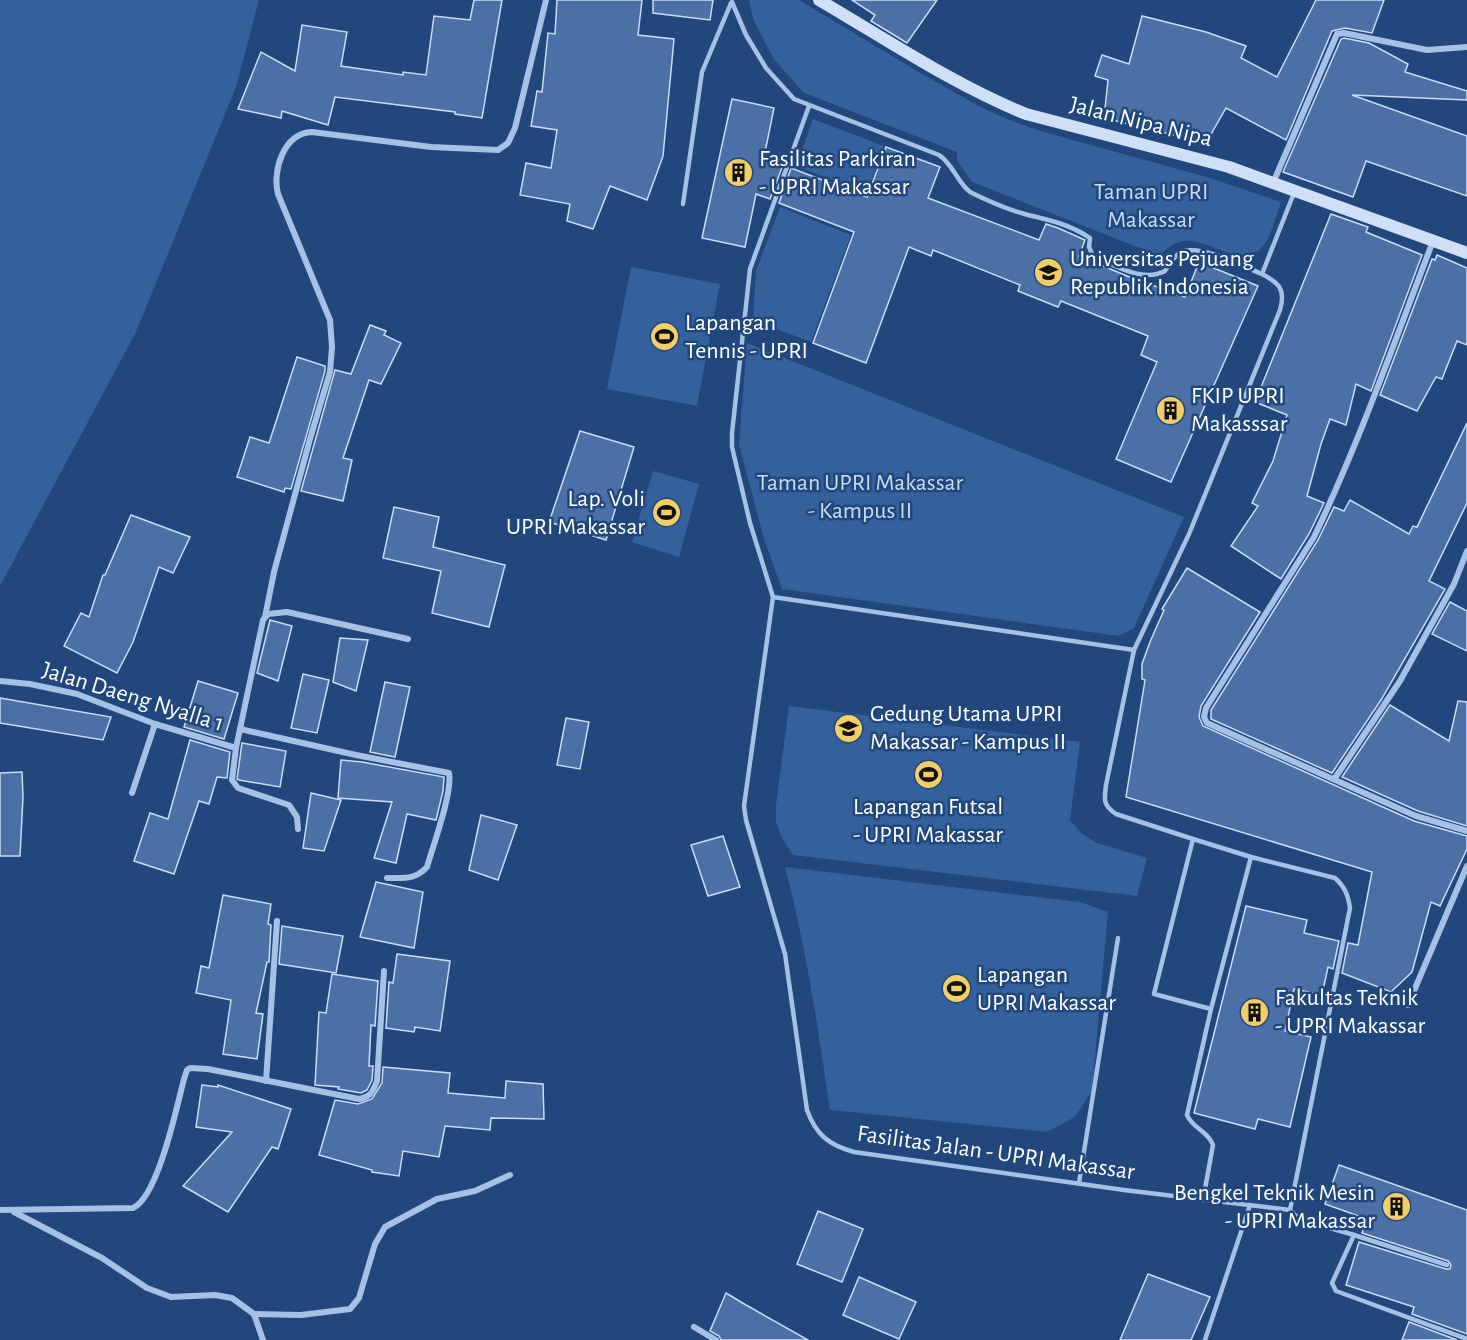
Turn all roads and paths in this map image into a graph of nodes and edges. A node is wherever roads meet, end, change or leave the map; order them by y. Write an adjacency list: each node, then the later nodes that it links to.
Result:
1 (546, 0): 14 (street, Jalan Daeng Nyalla 1)
2 (732, 1): 5 (lane); 8 (lane)
3 (826, 2): 6 (street, Jalan Nipa Nipa)
4 (1467, 47): 6 (street)
5 (809, 106): 11 (lane); 13 (lane)
6 (1273, 183): 7 (street, Jalan Nipa Nipa)
7 (1294, 191): 9 (street, Jalan Nipa Nipa); 11 (lane)
8 (683, 204)
9 (1433, 241): 10 (street, Jalan Nipa Nipa); 21 (street)
10 (1467, 253)
11 (1262, 274): 16 (lane)
12 (1467, 552): 21 (street)
13 (773, 597): 16 (lane); 36 (lane, Fasilitas Jalan - UPRI Makassar)
14 (265, 616): 15 (street); 19 (street, Jalan Daeng Nyalla 1)
15 (408, 639)
16 (1134, 651): 25 (lane)
17 (0, 681): 18 (street, Jalan Daeng Nyalla 1)
18 (155, 724): 20 (street, Jalan Daeng Nyalla 1); 22 (street)
19 (240, 729): 20 (street, Jalan Daeng Nyalla 1); 28 (street, Jalan Daeng Nyalla 1)
20 (236, 748): 23 (street)
21 (1335, 778): 24 (street)
22 (132, 793)
23 (298, 829)
24 (1467, 831)
25 (1194, 839): 26 (lane); 33 (lane)
26 (1251, 857): 33 (lane); 40 (lane)
27 (1467, 866): 32 (street)
28 (387, 878)
29 (277, 921): 34 (street)
30 (1118, 938): 36 (lane)
31 (384, 970): 34 (street)
32 (1408, 1005)
33 (1211, 1009): 37 (lane)
34 (266, 1081): 41 (street)
35 (510, 1175): 44 (street)
36 (1079, 1183): 37 (lane, Fasilitas Jalan - UPRI Makassar)
37 (1203, 1200): 38 (lane, Fasilitas Jalan - UPRI Makassar)
38 (1250, 1205): 40 (lane, Fasilitas Jalan - UPRI Makassar); 48 (lane)
39 (0, 1210): 41 (street)
40 (1290, 1210): 42 (lane)
41 (13, 1211): 44 (street)
42 (1354, 1235): 43 (lane); 49 (lane)
43 (1447, 1266)
44 (254, 1314): 46 (street)
45 (694, 1327): 47 (street)
46 (263, 1339)
47 (716, 1340)
48 (1205, 1340)
49 (1467, 1340)

